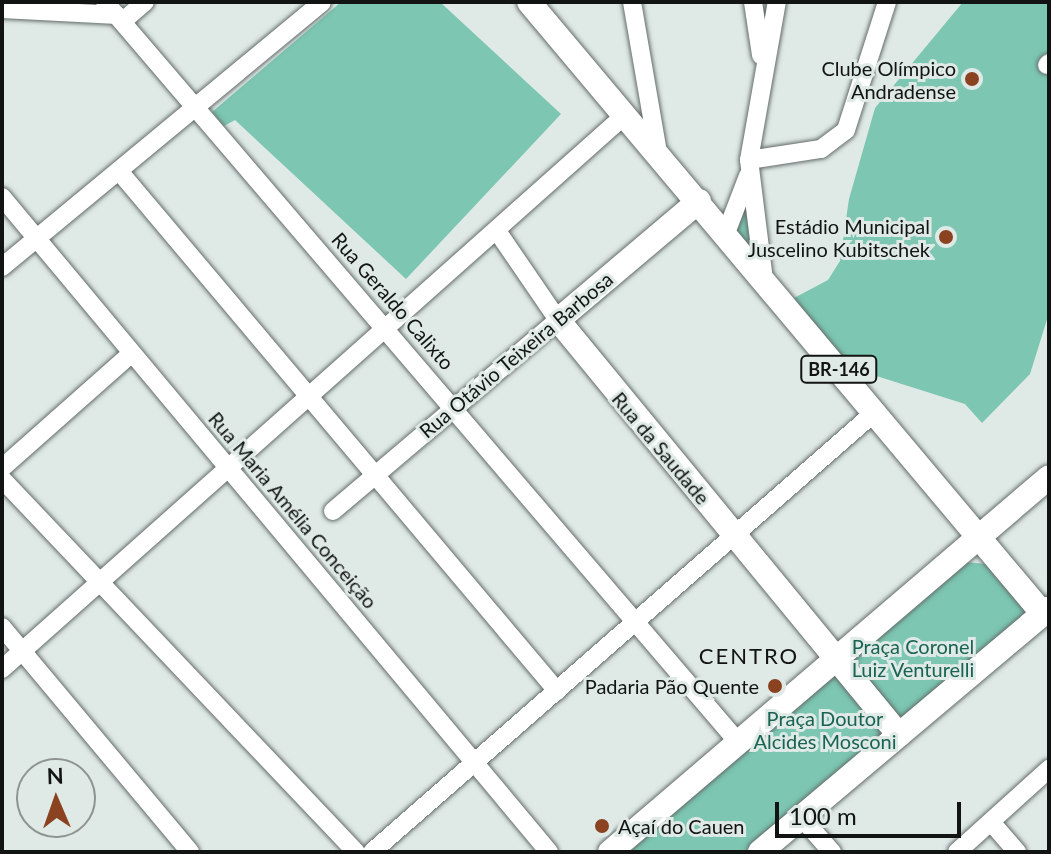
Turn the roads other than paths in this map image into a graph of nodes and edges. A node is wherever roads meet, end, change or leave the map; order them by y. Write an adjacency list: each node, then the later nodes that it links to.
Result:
1 (145, 2): 10 (street)
2 (322, 2): 12 (street)
3 (515, 2): 9 (street)
4 (632, 2): 14 (street)
5 (753, 2): 11 (street)
6 (777, 2): 11 (street)
7 (887, 2): 15 (street)
8 (2, 9): 10 (street)
9 (536, 12): 13 (main road, BR-146)
10 (115, 13): 12 (street, Rua Geraldo Calixto)
11 (762, 61): 15 (street)
12 (196, 108): 16 (street); 25 (street, Rua Geraldo Calixto)
13 (625, 115): 14 (main road, BR-146); 19 (street)
14 (658, 152): 18 (main road, BR-146)
15 (749, 167): 20 (street); 23 (street)
16 (119, 171): 21 (street); 27 (street)
17 (2, 197): 21 (street, Rua Maria Amélia Conceição)
18 (699, 201): 20 (main road, BR-146); 24 (main road, Rua Otávio Teixeira Barbosa)
19 (497, 231): 24 (street, Rua da Saudade); 25 (street)
20 (726, 233): 23 (main road, BR-146)
21 (37, 241): 22 (street); 26 (street, Rua Maria Amélia Conceição)
22 (2, 267)
23 (764, 280): 29 (main road, BR-146)
24 (558, 320): 28 (street, Rua Otávio Teixeira Barbosa); 36 (main road, Rua da Saudade)
25 (386, 326): 27 (street); 28 (street, Rua Geraldo Calixto)
26 (131, 354): 30 (street, Rua Maria Amélia Conceição); 31 (street)
27 (308, 395): 30 (street); 32 (street)
28 (454, 406): 32 (street, Rua Otávio Teixeira Barbosa); 40 (street, Rua Geraldo Calixto)
29 (875, 412): 36 (street); 37 (main road, BR-146)
30 (227, 465): 38 (street); 48 (street, Rua Maria Amélia Conceição)
31 (2, 468)
32 (375, 475): 35 (street, Rua Otávio Teixeira Barbosa); 45 (street)
33 (1049, 477): 37 (main road)
34 (2, 479): 38 (street)
35 (333, 511)
36 (735, 536): 40 (street); 43 (main road, Rua da Saudade)
37 (979, 537): 39 (main road, BR-146); 43 (main road)
38 (102, 578): 42 (street); 53 (street)
39 (1047, 614): 46 (main road, BR-146)
40 (635, 623): 45 (street); 47 (street, Rua Geraldo Calixto)
41 (2, 627): 42 (street)
42 (23, 651): 44 (street); 52 (street)
43 (835, 657): 46 (main road); 47 (main road)
44 (2, 669)
45 (557, 691): 48 (street)
46 (899, 735): 50 (main road, BR-146)
47 (737, 741): 56 (main road)
48 (474, 763): 54 (street); 55 (street, Rua Maria Amélia Conceição)
49 (1049, 769): 51 (street)
50 (801, 817): 57 (main road, BR-146); 58 (street)
51 (991, 822): 59 (street); 60 (street)
52 (190, 852)
53 (356, 852)
54 (372, 852)
55 (549, 852)
56 (610, 852)
57 (760, 852)
58 (832, 852)
59 (957, 852)
60 (1017, 852)

